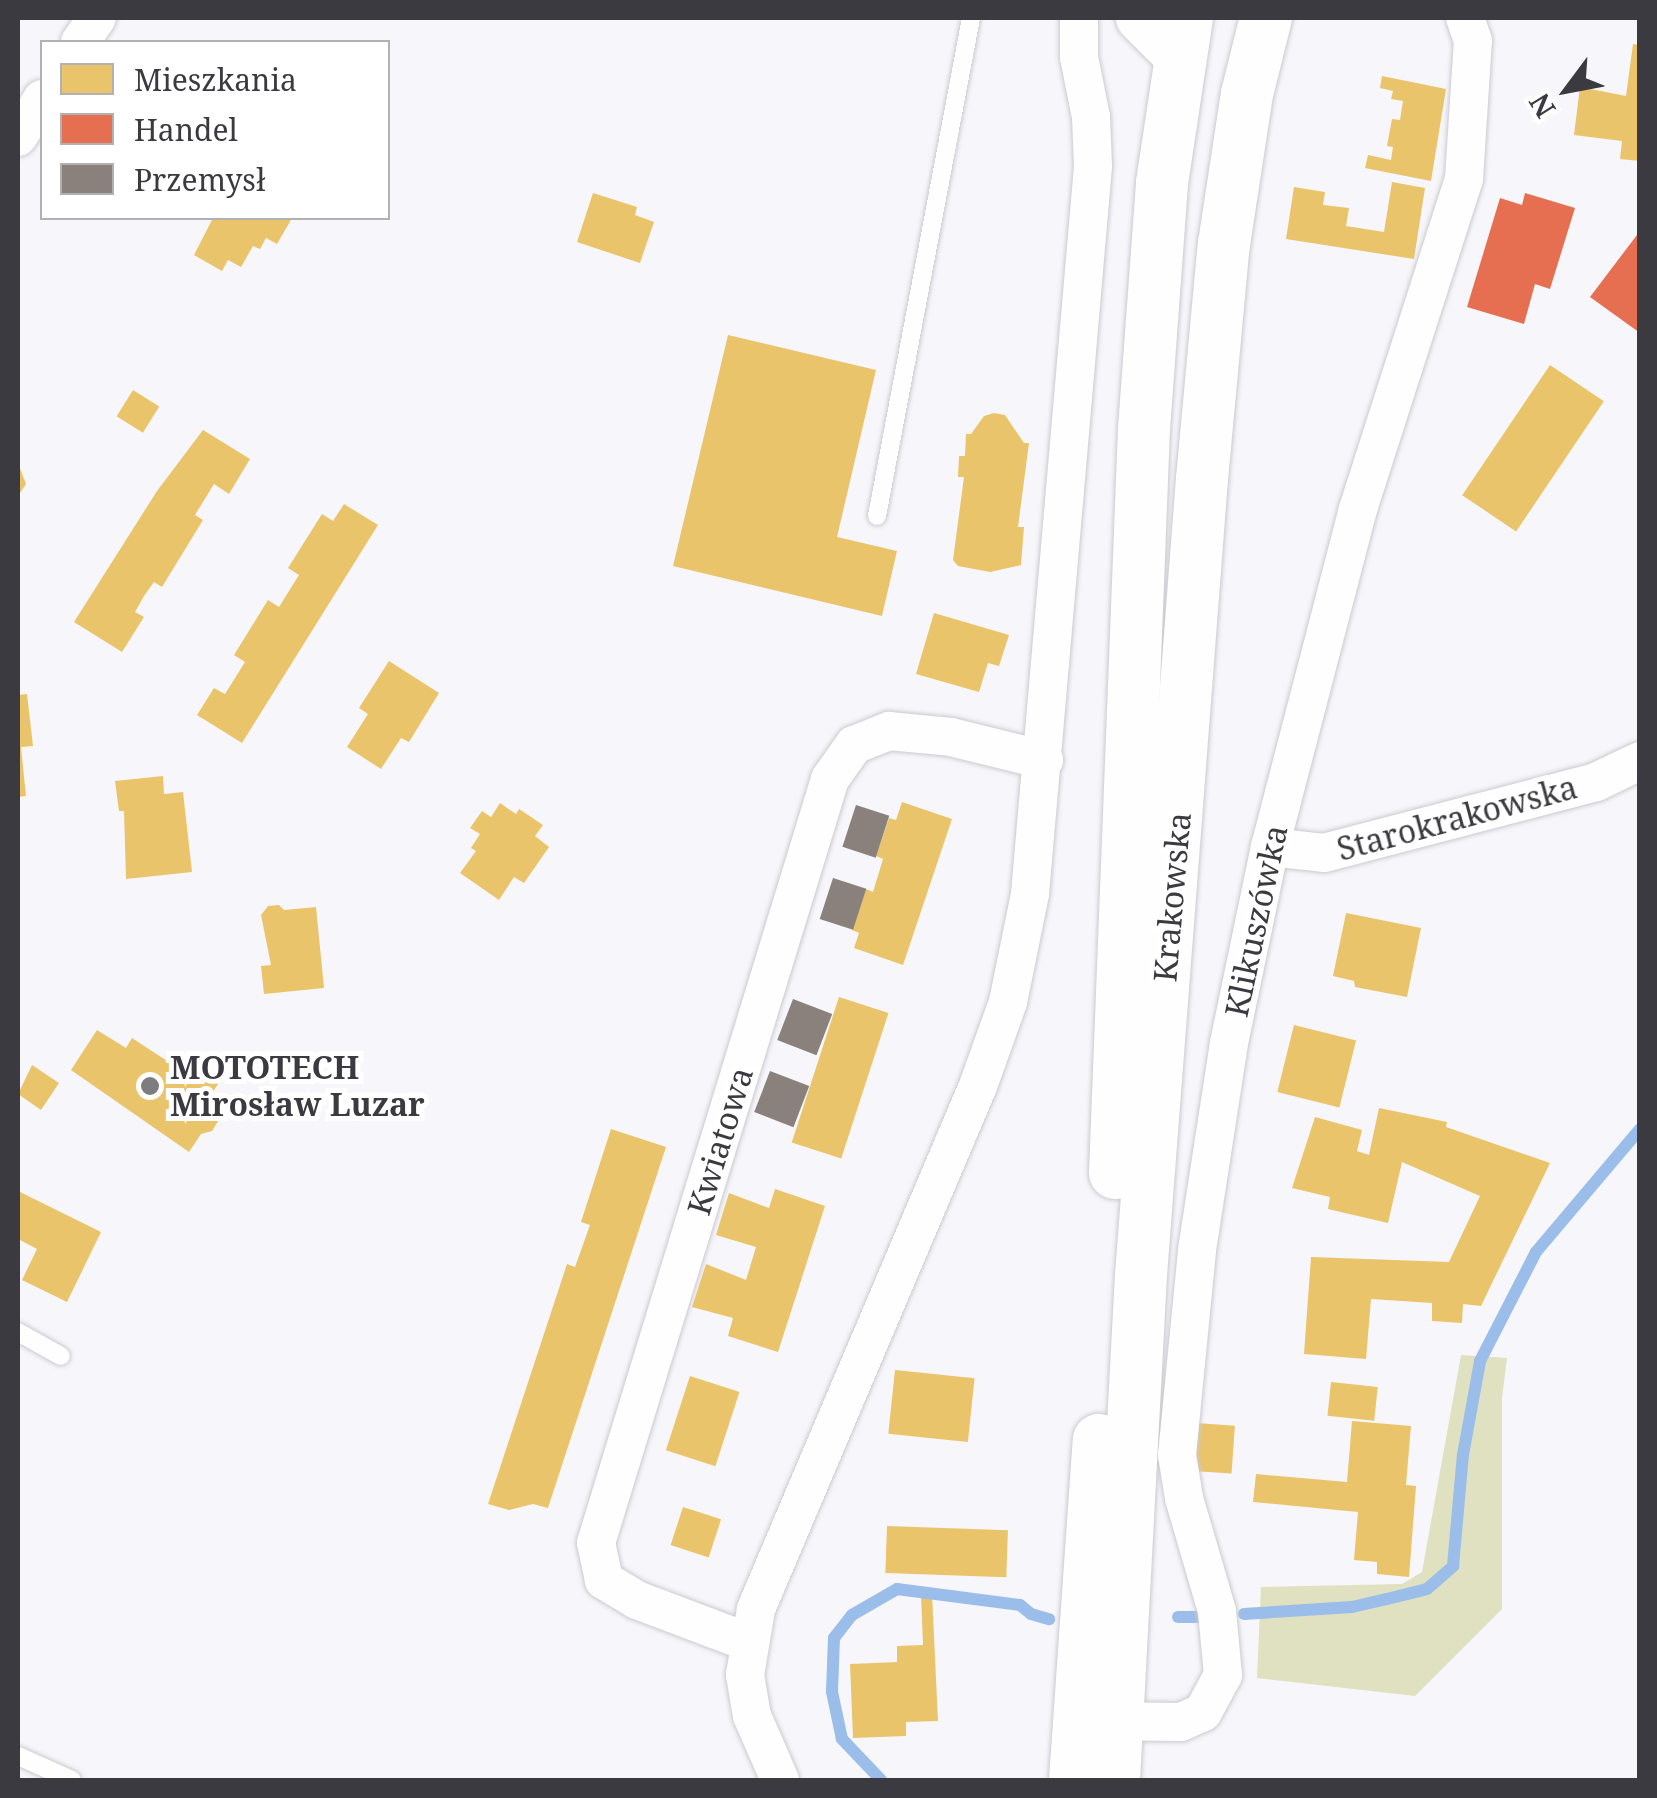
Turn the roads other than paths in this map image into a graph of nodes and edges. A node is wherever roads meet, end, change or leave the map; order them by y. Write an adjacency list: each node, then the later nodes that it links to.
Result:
1 (97, 18): 8 (street)
2 (972, 18): 11 (lane)
3 (1079, 18): 12 (street)
4 (1138, 18): 7 (street)
5 (1465, 18): 14 (street, Klikuszówka)
6 (1272, 23): 18 (main road, Krakowska)
7 (1183, 38): 18 (main road, Krakowska)
8 (81, 40)
9 (40, 102): 10 (street)
10 (18, 137)
11 (877, 516)
12 (1044, 760): 17 (street); 17 (street, Kwiatowa)
13 (1640, 761): 14 (street, Starokrakowska)
14 (1270, 847): 18 (street, Klikuszówka)
15 (18, 1332): 16 (lane)
16 (61, 1356)
17 (748, 1642): 21 (street)
18 (1099, 1722): 22 (main road, Krakowska); 23 (main road, Krakowska)
19 (18, 1756): 20 (lane)
20 (72, 1780)
21 (780, 1780)
22 (1075, 1780)
23 (1114, 1780)

